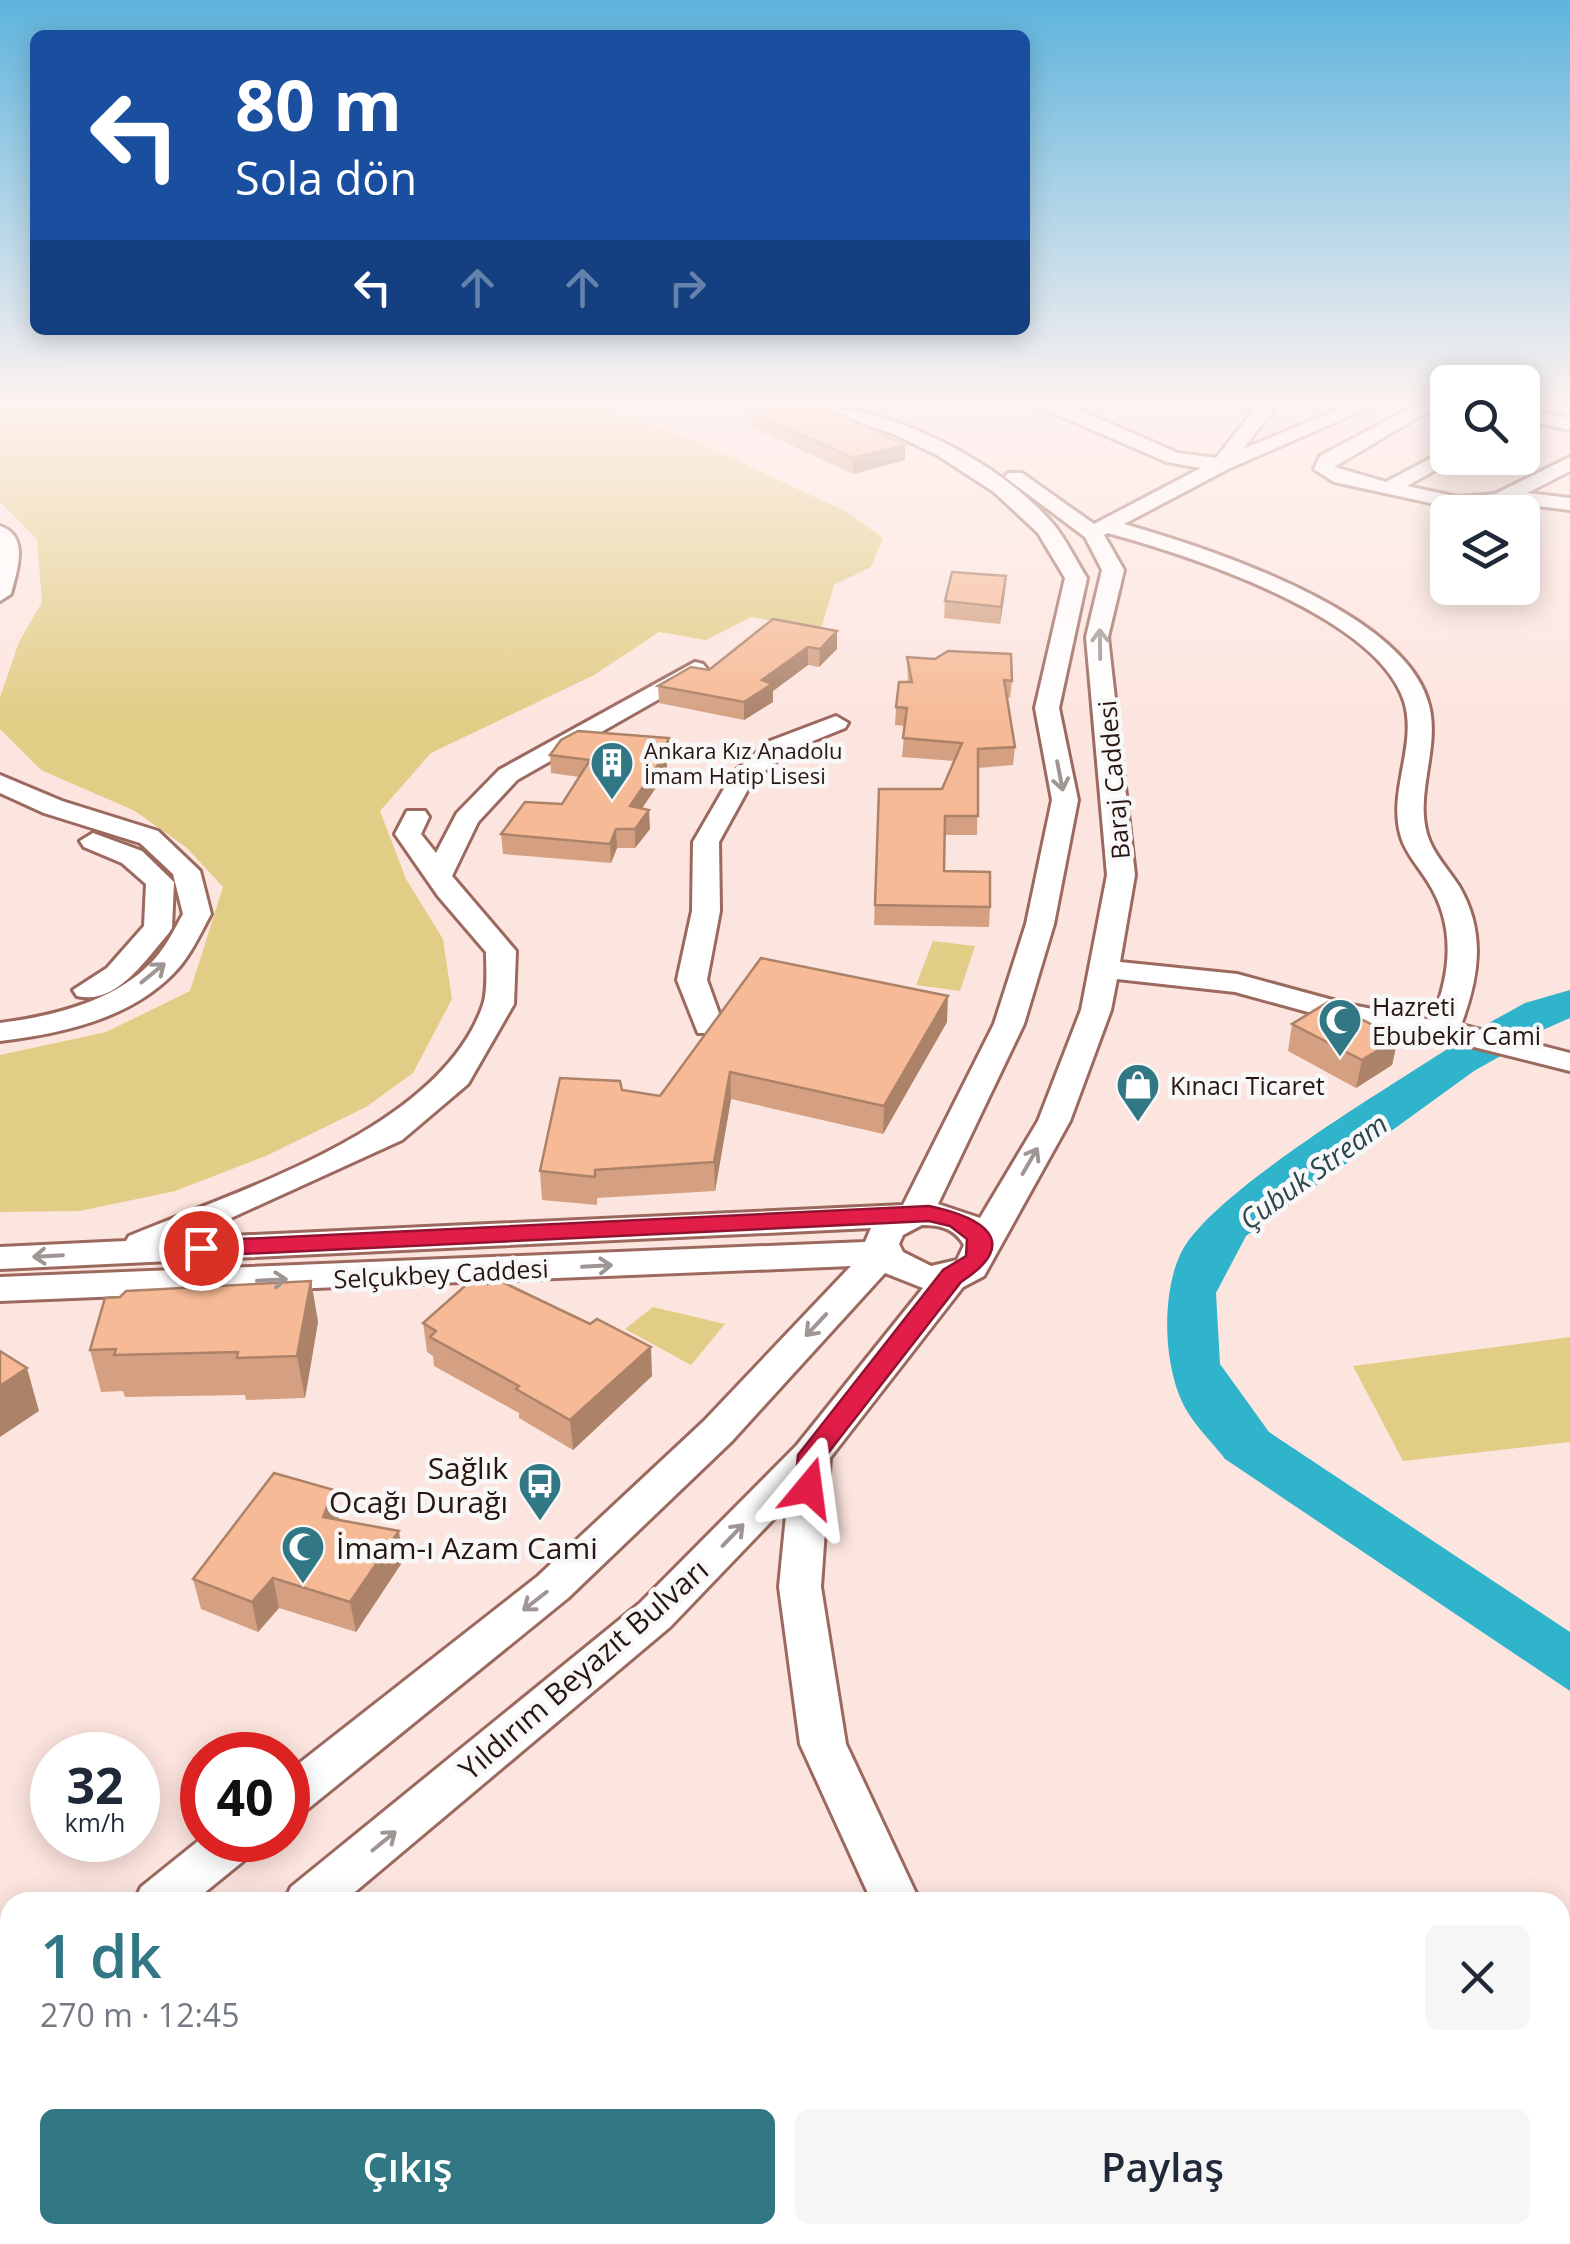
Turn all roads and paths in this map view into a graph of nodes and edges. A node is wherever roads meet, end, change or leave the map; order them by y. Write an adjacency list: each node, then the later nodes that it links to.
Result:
1 (1027, 511): 6 (street)
2 (1071, 511): 4 (street)
3 (1135, 511): 4 (street)
4 (1100, 529): 6 (street); 14 (street, Baraj Caddesi, one-way to 4); 18 (street)
5 (0, 532): 7 (street)
6 (1058, 548): 20 (street, Baraj Caddesi, one-way to 20)
7 (0, 594)
8 (695, 669): 13 (street)
9 (836, 723): 16 (street)
10 (0, 783): 17 (street, one-way to 10)
11 (0, 807): 15 (street)
12 (416, 817): 13 (street)
13 (438, 876): 22 (street)
14 (1104, 969): 18 (street); 21 (street, Baraj Caddesi, one-way to 14)
15 (0, 1013)
16 (708, 1028)
17 (0, 1032)
18 (1449, 1032): 19 (street)
19 (1555, 1057)
20 (914, 1215): 21 (street); 22 (street, Selçukbey Caddesi); 23 (street)
21 (981, 1245): 25 (street)
22 (122, 1252): 24 (street, Selçukbey Caddesi, one-way to 24); 26 (street)
23 (883, 1253): 25 (street); 26 (street, Selçukbey Caddesi, one-way to 23); 29 (street, one-way to 29)
24 (0, 1258)
25 (952, 1276): 28 (street, Yıldırım Beyazıt Bulvarı)
26 (104, 1286): 27 (street, Selçukbey Caddesi)
27 (0, 1290)
28 (812, 1455): 32 (street, Yıldırım Beyazıt Bulvarı, one-way to 28); 33 (street)
29 (310, 1781)
30 (208, 1862): 31 (street)
31 (170, 1892)
32 (320, 1892)
33 (891, 1892)

